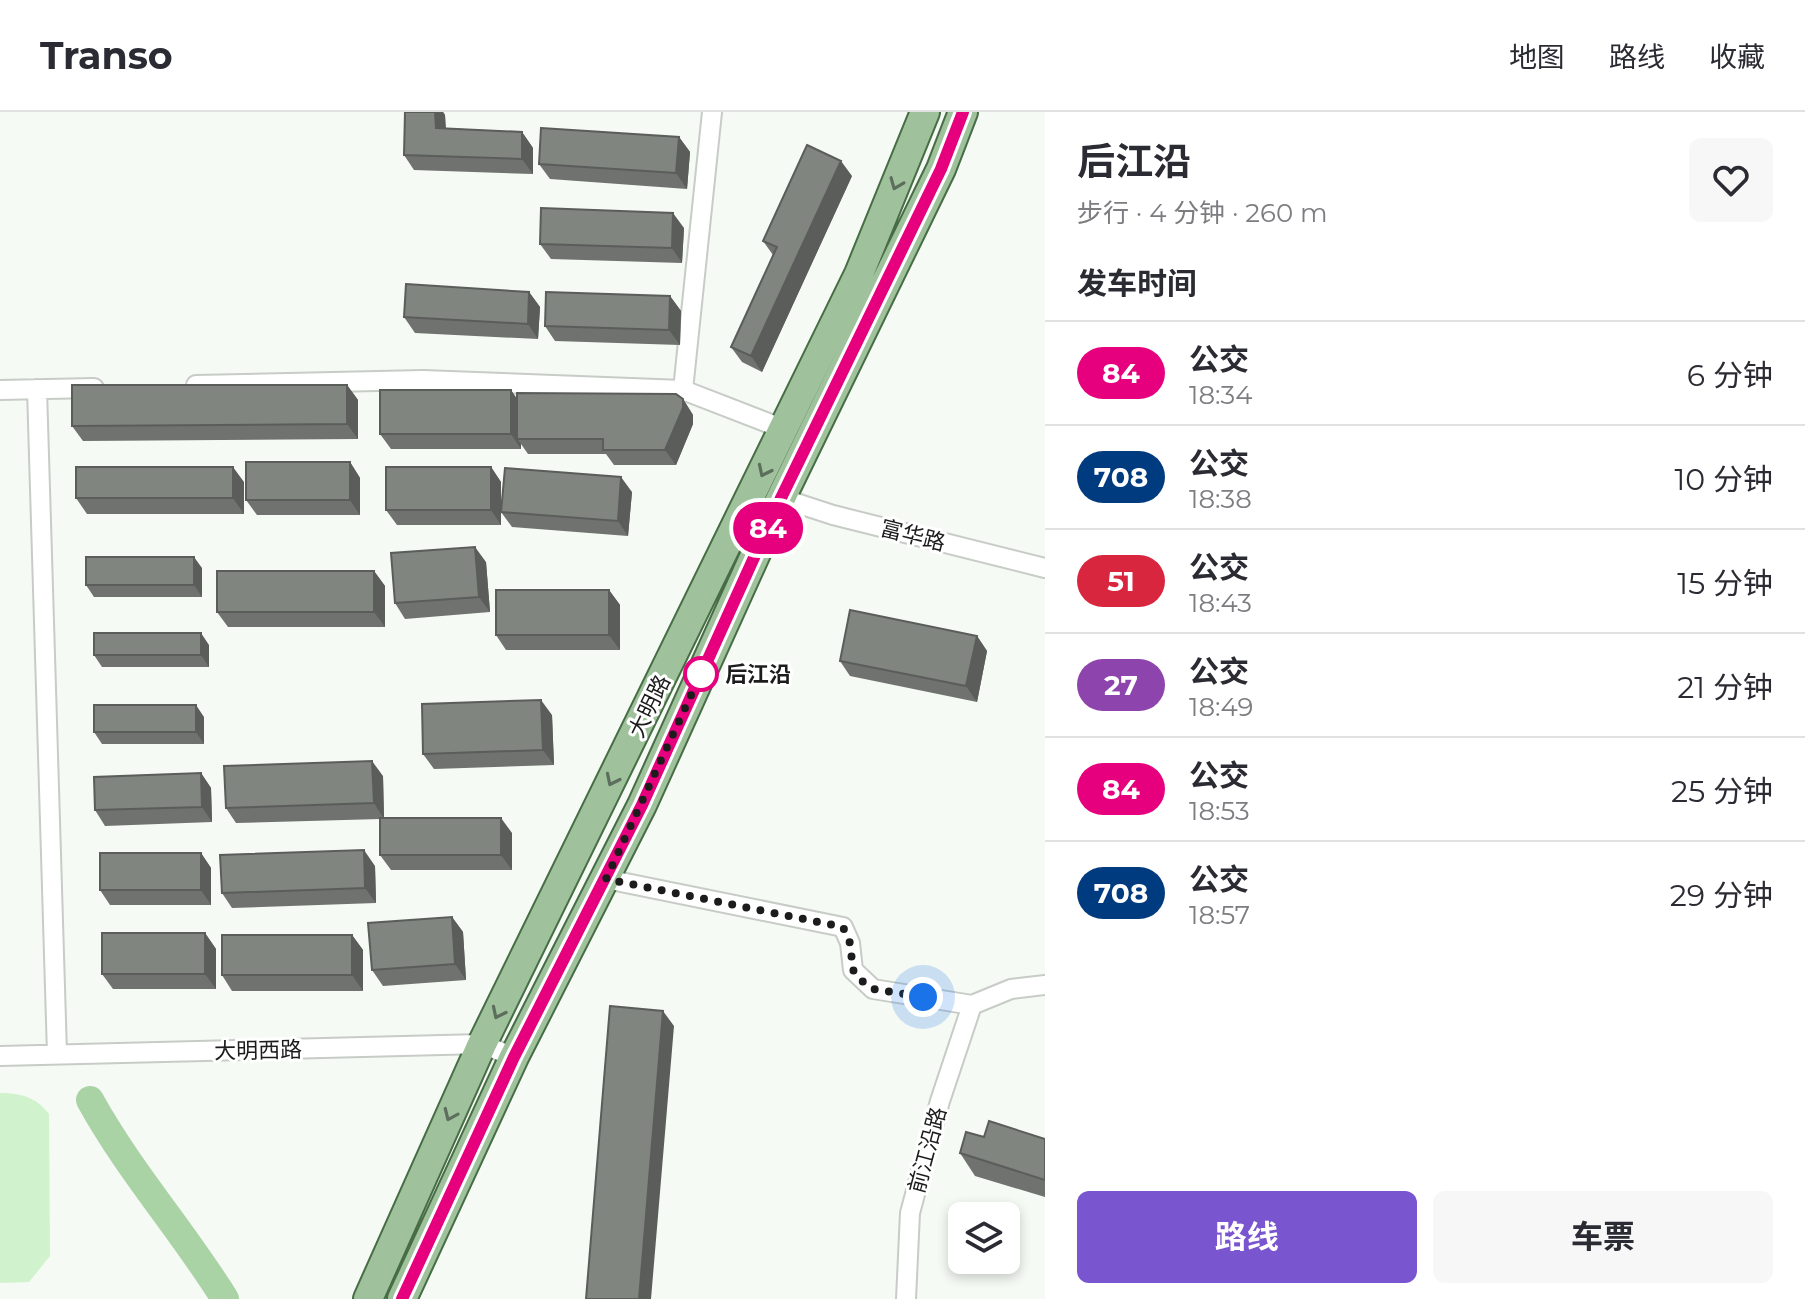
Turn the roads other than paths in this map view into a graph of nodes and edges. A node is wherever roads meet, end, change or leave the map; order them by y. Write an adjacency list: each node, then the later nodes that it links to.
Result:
1 (712, 112): 8 (street)
2 (925, 112): 9 (main road, 大明路, one-way to 9)
3 (963, 112): 10 (main road)
4 (176, 386): 8 (street)
5 (114, 387): 6 (street)
6 (37, 389): 7 (street); 16 (street)
7 (0, 390)
8 (683, 390): 9 (street)
9 (785, 427): 15 (main road, 大明路, one-way to 15)
10 (781, 498): 11 (street, 富华路); 12 (main road)
11 (1045, 568)
12 (606, 879): 14 (street); 18 (main road)
13 (1045, 985): 14 (street)
14 (972, 1005): 21 (street, 前江沿路)
15 (482, 1044): 16 (street, 大明西路); 18 (street, 大明西路); 19 (main road, 大明路, one-way to 19)
16 (57, 1054): 17 (street, 大明西路)
17 (0, 1056)
18 (514, 1057): 20 (main road)
19 (368, 1299)
20 (402, 1299)
21 (906, 1299)

